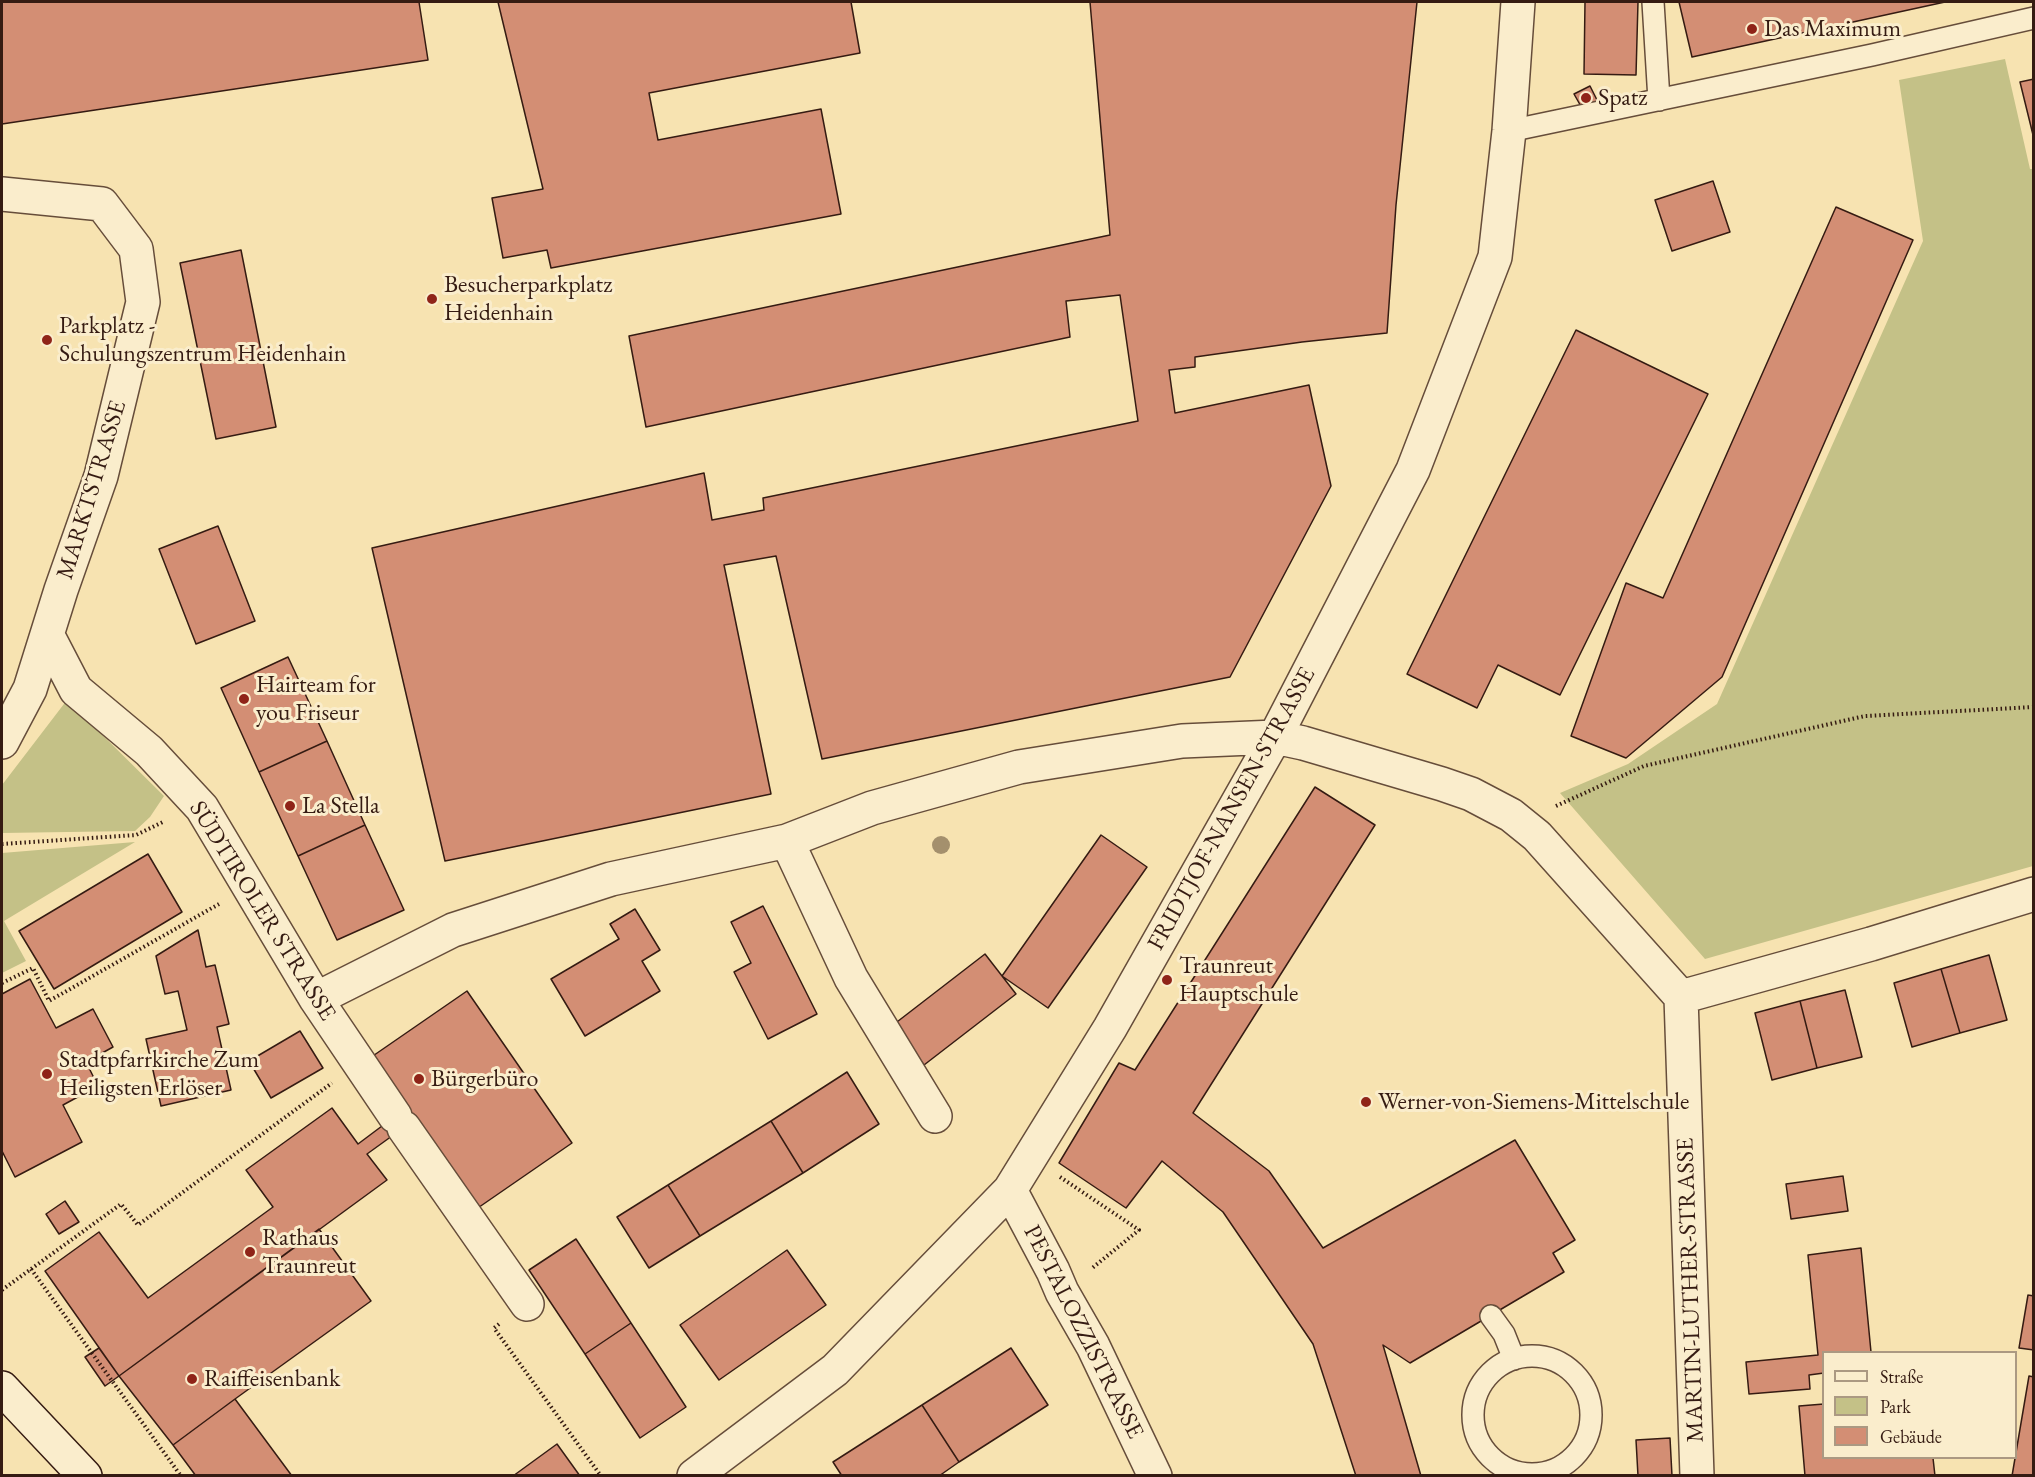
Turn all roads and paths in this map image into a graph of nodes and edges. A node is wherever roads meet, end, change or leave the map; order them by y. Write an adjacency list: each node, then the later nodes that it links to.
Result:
1 (1518, 2): 5 (street, FRIDTJOF-NANSEN-STRASSE)
2 (1653, 2): 4 (lane)
3 (2034, 18): 4 (lane)
4 (1659, 100): 5 (lane)
5 (1509, 131): 9 (street, FRIDTJOF-NANSEN-STRASSE)
6 (2, 194): 7 (street, MARKTSTRASSE)
7 (48, 636): 10 (street, MARKTSTRASSE); 11 (street, SÜDTIROLER STRASSE)
8 (2034, 707): 12 (path)
9 (1275, 737): 12 (street); 13 (street); 23 (street, FRIDTJOF-NANSEN-STRASSE)
10 (2, 742)
11 (202, 808): 14 (path); 15 (street, SÜDTIROLER STRASSE)
12 (1526, 826): 18 (street)
13 (787, 841): 19 (street); 21 (street)
14 (2, 844)
15 (250, 886): 17 (path); 19 (street, SÜDTIROLER STRASSE)
16 (2034, 894): 18 (street)
17 (2, 983)
18 (1681, 997): 37 (street, MARTIN-LUTHER-STRASSE)
19 (316, 999): 20 (street, SÜDTIROLER STRASSE)
20 (359, 1063): 24 (path); 27 (street, SÜDTIROLER STRASSE)
21 (935, 1116)
22 (1057, 1175): 26 (path)
23 (1010, 1190): 26 (street, PESTALOZZISTRASSE); 35 (street, FRIDTJOF-NANSEN-STRASSE)
24 (31, 1269): 25 (path); 33 (path)
25 (2, 1290)
26 (1062, 1292): 36 (street, PESTALOZZISTRASSE)
27 (527, 1304): 34 (path)
28 (1491, 1316): 29 (lane)
29 (1514, 1359): 31 (lane); 31 (lane)
30 (2, 1388): 32 (street)
31 (1531, 1475)
32 (85, 1476)
33 (181, 1476)
34 (601, 1476)
35 (694, 1476)
36 (1155, 1476)
37 (1697, 1476)

